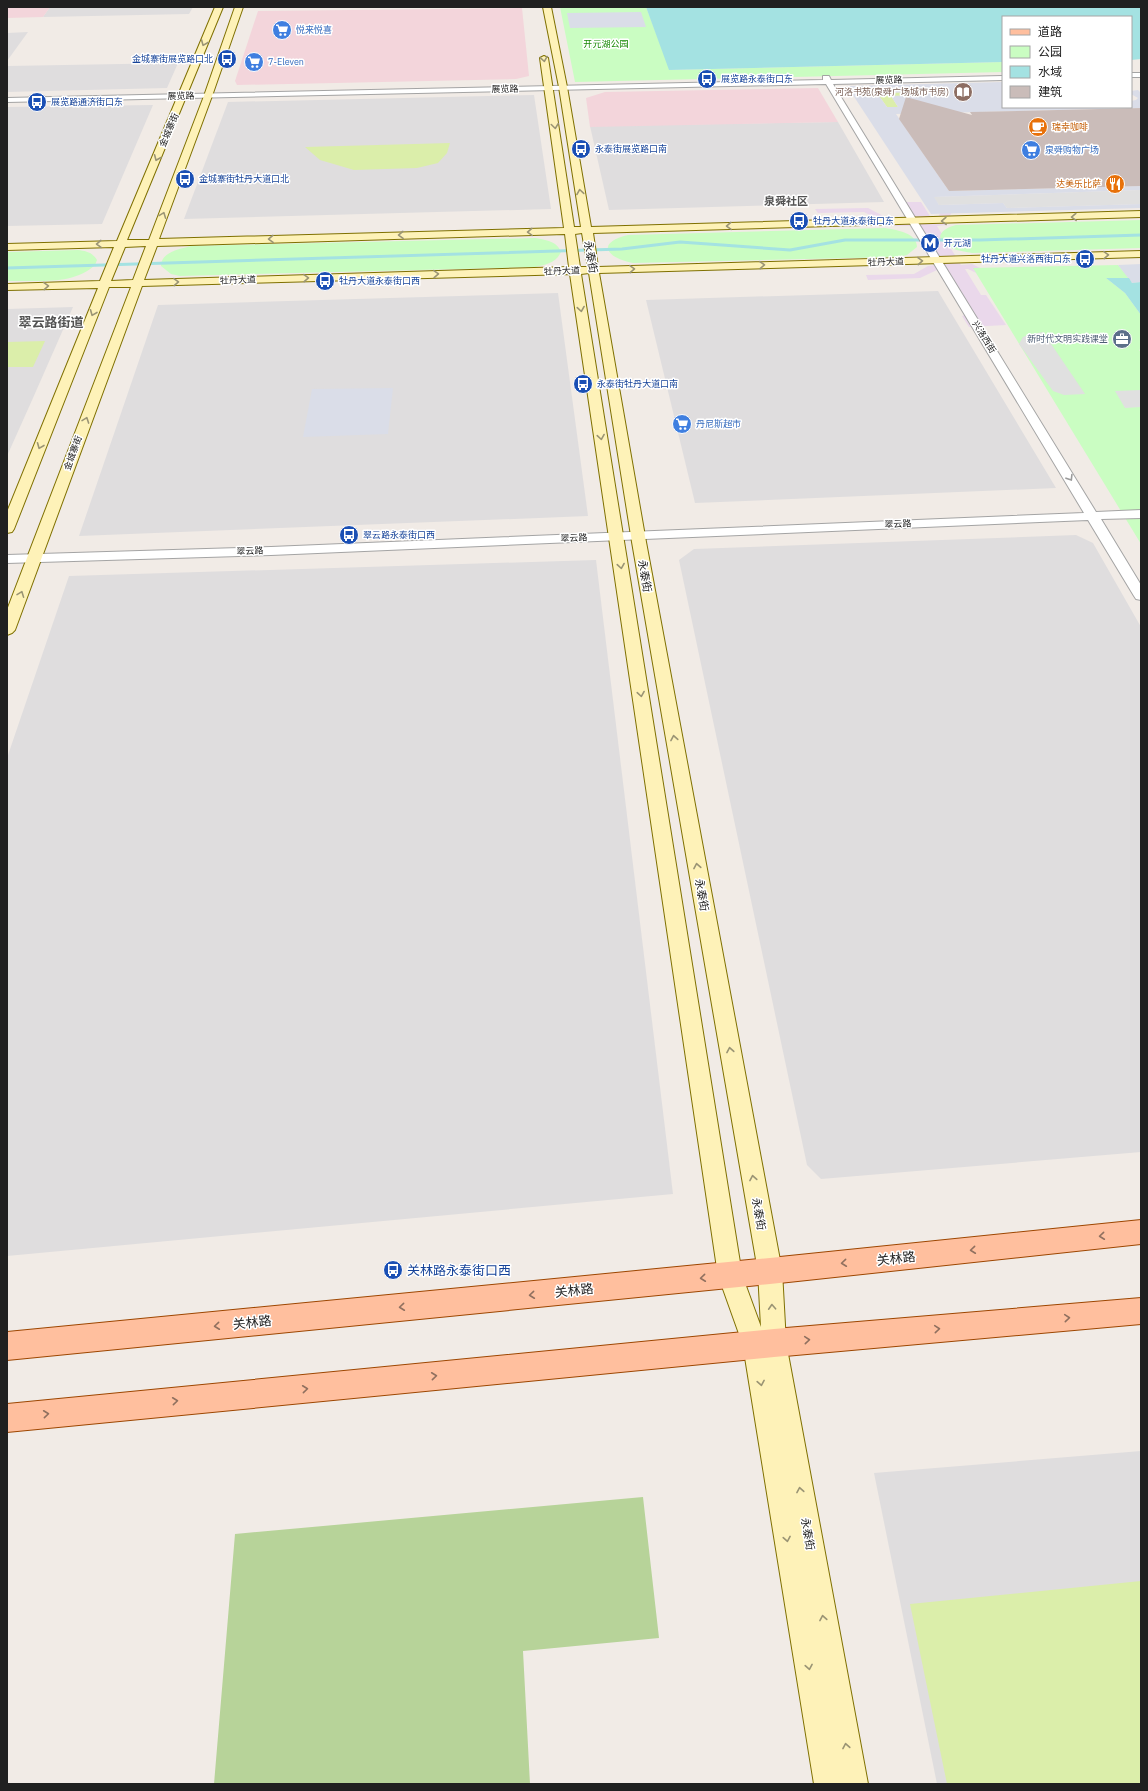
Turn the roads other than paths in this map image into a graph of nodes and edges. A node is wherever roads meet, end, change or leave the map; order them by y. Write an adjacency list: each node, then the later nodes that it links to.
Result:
1 (219, 7): 10 (main road, 金城寨街, one-way to 10)
2 (239, 7): 11 (main road)
3 (547, 7): 9 (main road, 永泰街)
4 (543, 53): 8 (main road, 永泰街, one-way to 8)
5 (1002, 75): 7 (street, 展览路)
6 (1002, 78): 7 (street, 展览路)
7 (830, 80): 9 (street, 展览路); 15 (street, 兴洛西街)
8 (549, 86): 9 (street, 展览路); 11 (street, 展览路); 17 (main road, 永泰街, one-way to 17)
9 (562, 86): 16 (main road, 永泰街, one-way to 9)
10 (184, 94): 11 (street, 展览路); 12 (street, 展览路); 13 (street, 展览路); 20 (main road, 金城寨街, one-way to 20)
11 (209, 94): 19 (main road, one-way to 11)
12 (7, 97)
13 (7, 100)
14 (1141, 214): 15 (main road, one-way to 15)
15 (918, 221): 16 (main road, one-way to 16); 22 (street, 兴洛西街)
16 (587, 234): 17 (main road); 24 (main road, 永泰街)
17 (570, 235): 19 (main road, one-way to 19); 23 (main road, 永泰街)
18 (7, 247): 20 (main road, one-way to 18)
19 (151, 247): 20 (main road); 25 (main road, 金城寨街)
20 (119, 248): 26 (main road, 金城寨街)
21 (1141, 254): 22 (main road, 牡丹大道, one-way to 21)
22 (941, 261): 24 (main road, 牡丹大道, one-way to 22); 29 (street, 兴洛西街)
23 (575, 265): 24 (main road, 牡丹大道); 25 (main road, 牡丹大道, one-way to 23); 33 (main road, 永泰街, one-way to 33)
24 (592, 265): 32 (main road, 永泰街)
25 (138, 279): 26 (main road, 牡丹大道); 35 (main road, 金城寨街, one-way to 25)
26 (106, 280): 27 (main road, 牡丹大道, one-way to 26); 31 (main road, one-way to 31)
27 (7, 287)
28 (1141, 514): 29 (street, 翠云路)
29 (1101, 520): 30 (street, 翠云路); 32 (street, 翠云路); 37 (street, 兴洛西街); 38 (street, 兴洛西街)
30 (1141, 522)
31 (7, 528)
32 (639, 539): 33 (street, 翠云路); 41 (main road, 永泰街, one-way to 32)
33 (617, 540): 35 (street, 翠云路); 42 (main road, 永泰街, one-way to 42)
34 (7, 559): 35 (street, 翠云路)
35 (33, 562): 36 (street, 翠云路); 39 (main road, 金城寨街, one-way to 35)
36 (7, 566)
37 (1141, 577)
38 (1141, 596)
39 (7, 630)
40 (1141, 1232): 41 (main road, 关林路, one-way to 41)
41 (770, 1271): 42 (main road, 关林路); 44 (main road, 永泰街, one-way to 41)
42 (730, 1275): 44 (main road, 永泰街); 45 (main road, 关林路, one-way to 45)
43 (1141, 1311): 44 (main road, one-way to 43)
44 (764, 1344): 46 (main road, one-way to 44); 47 (main road, 永泰街, one-way to 47); 48 (main road, 永泰街, one-way to 44)
45 (7, 1346)
46 (7, 1418)
47 (829, 1784)
48 (853, 1784)

